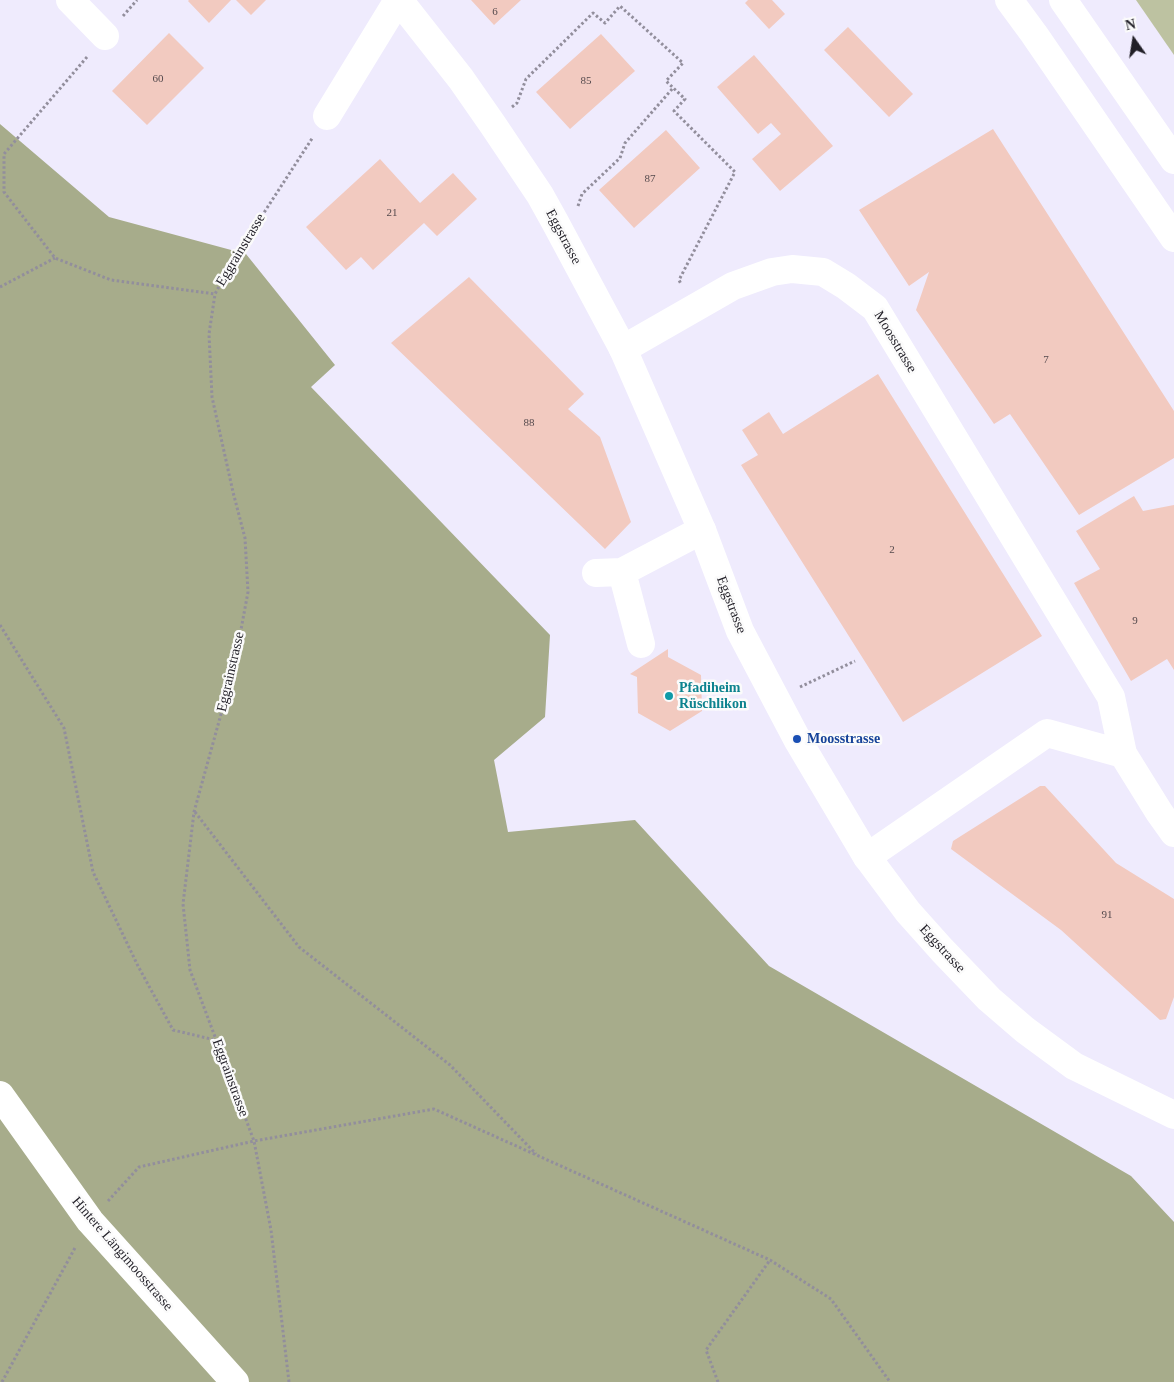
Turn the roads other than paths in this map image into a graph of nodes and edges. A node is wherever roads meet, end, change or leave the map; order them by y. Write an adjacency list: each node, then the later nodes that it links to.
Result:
1 (70, 0): 5 (main road)
2 (399, 0): 6 (main road); 9 (main road, Eggstrasse)
3 (1009, 0): 8 (main road)
4 (1063, 0): 7 (main road)
5 (105, 36)
6 (327, 116)
7 (1174, 160)
8 (1174, 238)
9 (623, 349): 10 (main road, Eggstrasse); 12 (main road, Moosstrasse)
10 (702, 530): 11 (main road); 14 (main road, Eggstrasse)
11 (641, 644)
12 (1123, 754): 13 (main road, Moosstrasse); 14 (main road)
13 (1169, 816)
14 (867, 857): 16 (main road, Eggstrasse)
15 (0, 1095): 17 (main road, Hintere Längimoosstrasse)
16 (1174, 1115)
17 (235, 1382)

